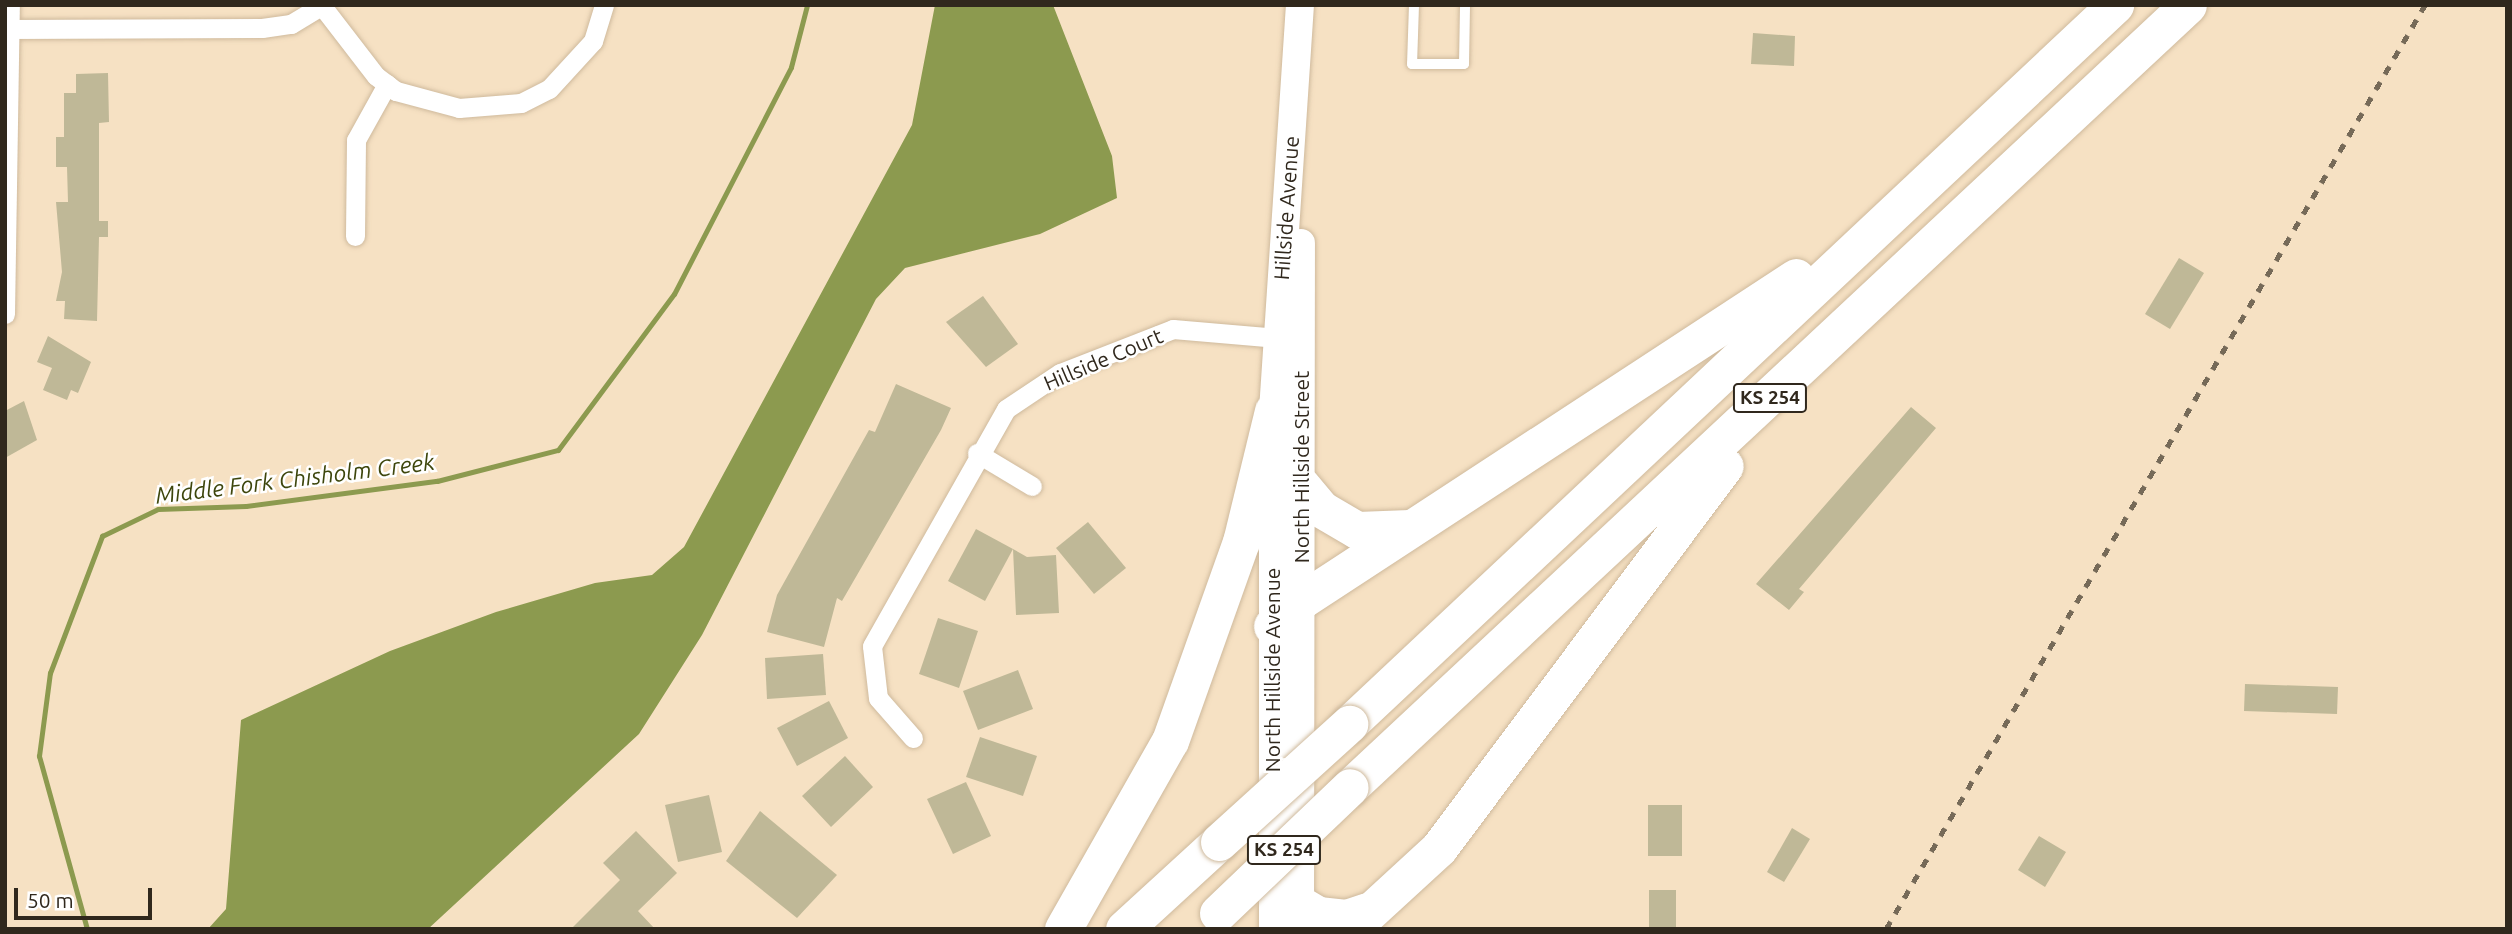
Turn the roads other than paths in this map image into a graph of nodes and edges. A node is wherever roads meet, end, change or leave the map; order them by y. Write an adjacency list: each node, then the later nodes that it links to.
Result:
1 (10, 5): 9 (street)
2 (322, 5): 9 (street); 10 (street)
3 (604, 5): 10 (street)
4 (1301, 5): 15 (main road, Hillside Avenue)
5 (1414, 5): 6 (lane)
6 (1465, 5)
7 (2115, 5): 11 (highway, KS 254)
8 (2188, 5): 12 (highway, KS 254)
9 (8, 29): 14 (street)
10 (387, 84): 13 (street)
11 (1943, 167): 20 (highway); 28 (highway, KS 254, bridge)
12 (1968, 215): 25 (highway); 26 (highway, KS 254, bridge)
13 (355, 236)
14 (5, 314)
15 (1290, 339): 16 (main road, Hillside Avenue); 17 (street, Hillside Court); 18 (main road, North Hillside Street)
16 (1273, 411): 22 (main road, North Hillside Avenue); 27 (highway)
17 (977, 453): 19 (street); 23 (street, Hillside Court)
18 (1301, 485): 20 (highway); 21 (main road, North Hillside Street)
19 (1032, 486)
20 (1411, 528): 21 (highway)
21 (1302, 600): 22 (highway); 24 (main road, North Hillside Street)
22 (1272, 626): 24 (main road, North Hillside Avenue)
23 (913, 738)
24 (1286, 913): 25 (highway)
25 (1359, 920)
26 (1209, 921)
27 (1063, 929)
28 (1124, 929)

